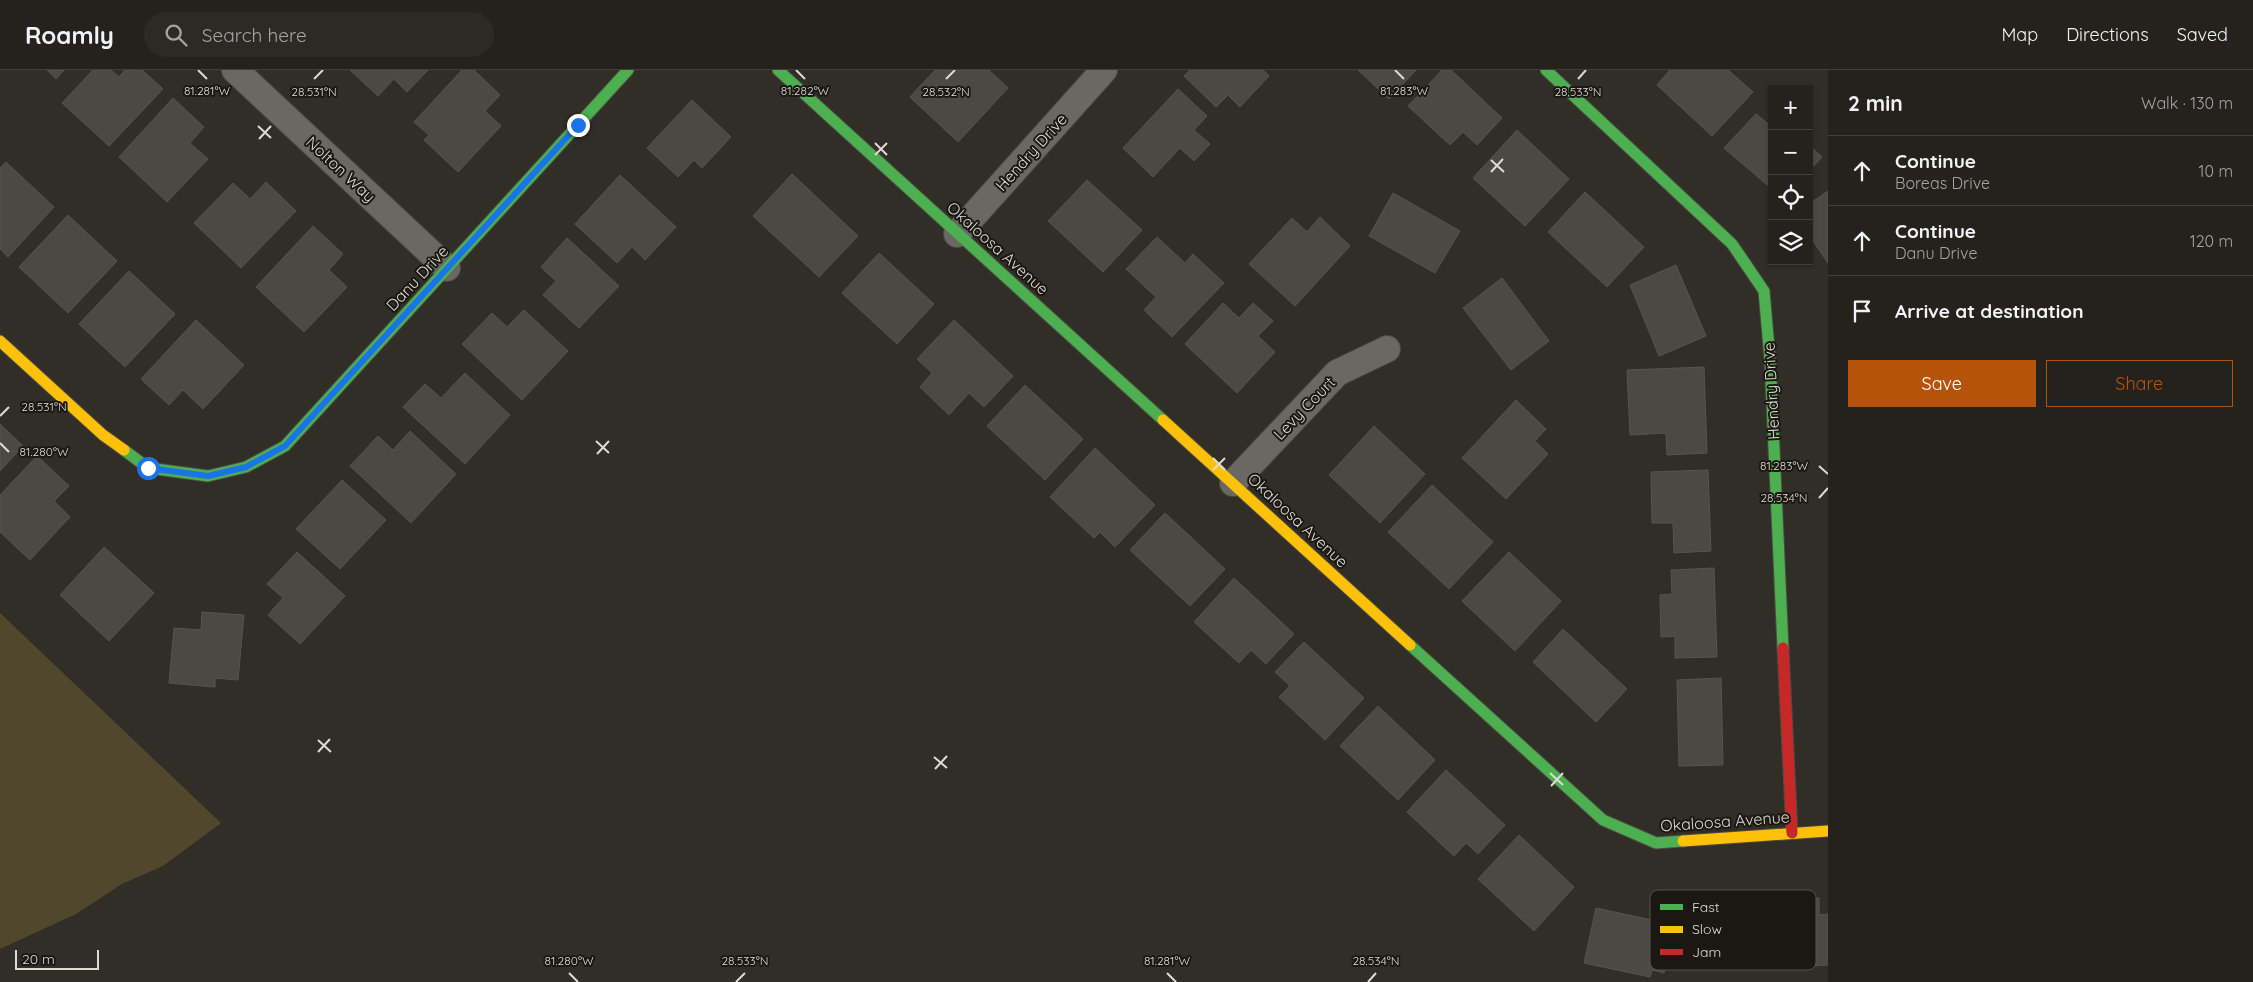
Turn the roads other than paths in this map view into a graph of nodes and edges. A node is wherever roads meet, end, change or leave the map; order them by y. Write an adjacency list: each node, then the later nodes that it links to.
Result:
1 (235, 70): 7 (street, Nolton Way)
2 (628, 70): 7 (street, Danu Drive)
3 (778, 70): 6 (street, Okaloosa Avenue)
4 (1104, 70): 6 (street, Hendry Drive)
5 (1546, 70): 12 (street, Hendry Drive)
6 (957, 234): 10 (street, Okaloosa Avenue)
7 (447, 268): 8 (street, Danu Drive)
8 (0, 341)
9 (1387, 349): 10 (street, Levy Court)
10 (1233, 482): 12 (street, Okaloosa Avenue)
11 (1828, 831): 12 (street, Okaloosa Avenue)
12 (1792, 833)

